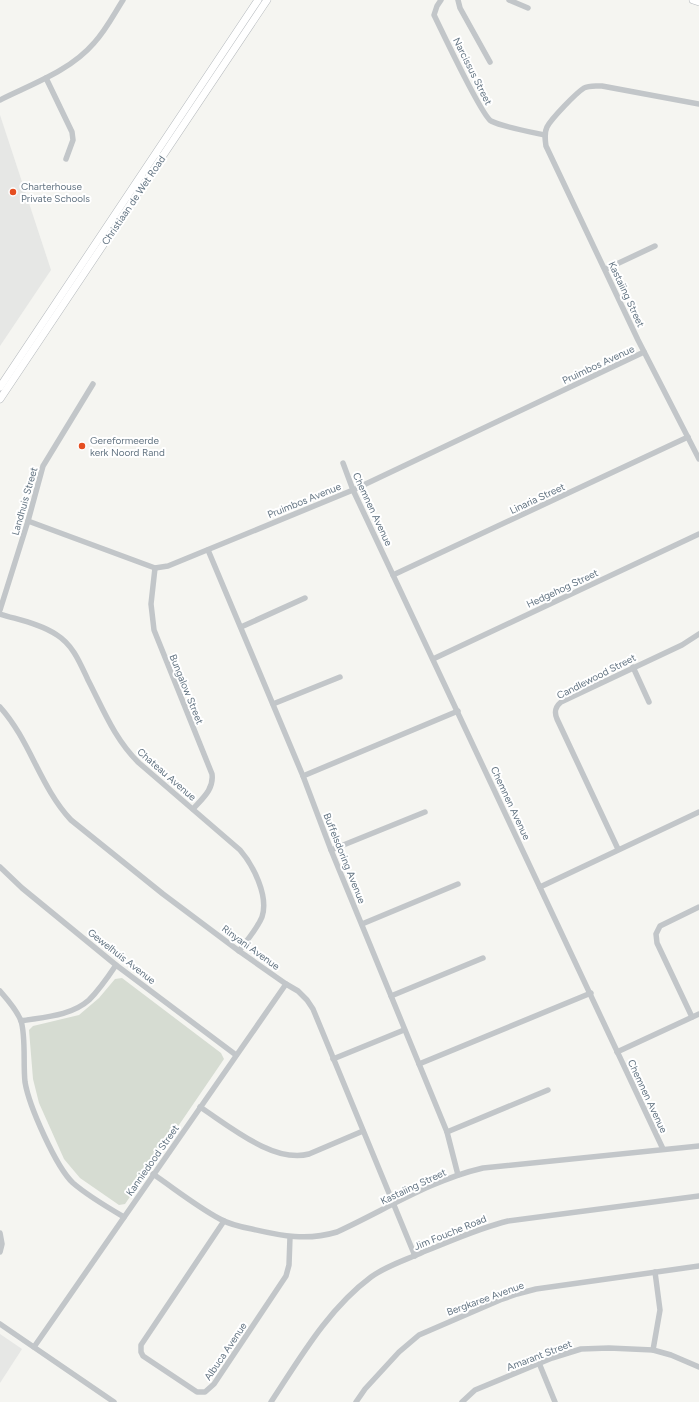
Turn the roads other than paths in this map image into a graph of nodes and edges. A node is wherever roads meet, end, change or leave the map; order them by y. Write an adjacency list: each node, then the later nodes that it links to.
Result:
1 (124, 0): 11 (street)
2 (258, 0): 20 (main road, Christiaan de Wet Road)
3 (267, 0): 21 (main road, Christiaan de Wet Road)
4 (441, 0): 14 (street, Narcissus Street)
5 (458, 0): 10 (street)
6 (509, 0): 9 (street)
7 (693, 0): 8 (main road)
8 (699, 2)
9 (528, 8)
10 (490, 62)
11 (46, 78): 12 (street); 15 (street)
12 (0, 98)
13 (699, 104): 14 (street)
14 (545, 135): 17 (street, Kastaiing Street)
15 (66, 159)
16 (655, 246): 17 (street)
17 (606, 269): 18 (street, Kastaiing Street)
18 (644, 352): 22 (street, Kastaiing Street); 25 (street, Pruimbos Avenue)
19 (93, 384): 26 (street, Landhuis Street)
20 (0, 387)
21 (0, 399)
22 (688, 437): 23 (street, Kastaiing Street); 30 (street, Linaria Street)
23 (699, 459)
24 (343, 463): 25 (street, Chemnen Avenue)
25 (353, 490): 28 (street, Pruimbos Avenue); 30 (street, Chemnen Avenue)
26 (28, 521): 29 (street); 32 (street, Landhuis Street)
27 (699, 534): 36 (street, Hedgehog Street)
28 (208, 550): 29 (street, Pruimbos Avenue); 34 (street, Buffelsdoring Avenue)
29 (155, 568): 44 (street, Bungalow Street)
30 (393, 575): 36 (street, Chemnen Avenue)
31 (305, 598): 34 (street)
32 (0, 610)
33 (0, 614): 44 (street, Chateau Avenue)
34 (241, 627): 40 (street, Buffelsdoring Avenue)
35 (699, 634): 37 (street, Candlewood Street)
36 (433, 659): 42 (street, Chemnen Avenue)
37 (633, 667): 39 (street); 47 (street, Candlewood Street)
38 (340, 677): 40 (street)
39 (649, 702)
40 (272, 704): 43 (street, Buffelsdoring Avenue)
41 (0, 706): 54 (street, Rinyani Avenue)
42 (458, 711): 43 (street); 51 (street, Chemnen Avenue)
43 (303, 776): 48 (street, Buffelsdoring Avenue)
44 (193, 809): 54 (street, Chateau Avenue)
45 (425, 812): 48 (street)
46 (699, 812): 47 (street)
47 (618, 849): 51 (street)
48 (331, 850): 53 (street, Buffelsdoring Avenue)
49 (0, 867): 56 (street, Gewelhuis Avenue)
50 (458, 884): 53 (street)
51 (540, 887): 59 (street, Chemnen Avenue)
52 (699, 907): 62 (street)
53 (362, 924): 60 (street, Buffelsdoring Avenue)
54 (239, 951): 57 (street, Rinyani Avenue)
55 (483, 958): 60 (street)
56 (116, 965): 63 (street); 66 (street, Gewelhuis Avenue)
57 (286, 984): 66 (street, Kanniedood Street); 67 (street, Rinyani Avenue)
58 (0, 991): 63 (street)
59 (591, 993): 65 (street, Chemnen Avenue); 68 (street)
60 (391, 996): 64 (street, Buffelsdoring Avenue)
61 (699, 1014): 62 (street)
62 (692, 1017): 65 (street)
63 (21, 1021): 79 (street)
64 (404, 1030): 67 (street); 68 (street, Buffelsdoring Avenue)
65 (618, 1052): 74 (street, Chemnen Avenue)
66 (236, 1055): 70 (street, Kanniedood Street)
67 (333, 1059): 71 (street, Rinyani Avenue)
68 (419, 1064): 72 (street, Buffelsdoring Avenue)
69 (548, 1090): 72 (street)
70 (200, 1107): 71 (street); 75 (street, Kanniedood Street)
71 (363, 1131): 78 (street, Rinyani Avenue)
72 (447, 1132): 76 (street, Buffelsdoring Avenue)
73 (699, 1146): 74 (street, Kastaiing Street)
74 (663, 1149): 76 (street, Kastaiing Street)
75 (153, 1174): 79 (street, Kanniedood Street); 80 (street, Kastaiing Street)
76 (458, 1175): 78 (street, Kastaiing Street)
77 (699, 1196): 84 (street, Jim Fouche Road)
78 (393, 1204): 82 (street, Kastaiing Street); 84 (street, Rinyani Avenue)
79 (124, 1217): 88 (street, Kanniedood Street)
80 (224, 1221): 82 (street, Kastaiing Street); 82 (street, Albuca Avenue)
81 (0, 1233): 83 (street)
82 (290, 1237)
83 (0, 1252)
84 (415, 1256): 93 (street, Jim Fouche Road)
85 (699, 1266): 86 (street, Bergkaree Avenue)
86 (655, 1272): 89 (street); 94 (street, Bergkaree Avenue)
87 (0, 1324): 88 (street)
88 (34, 1347): 92 (street)
89 (653, 1350): 90 (street, Amarant Street); 91 (street, Amarant Street)
90 (539, 1363): 95 (street, Amarant Street); 96 (street)
91 (699, 1367)
92 (114, 1402)
93 (271, 1402)
94 (356, 1402)
95 (462, 1402)
96 (555, 1402)

